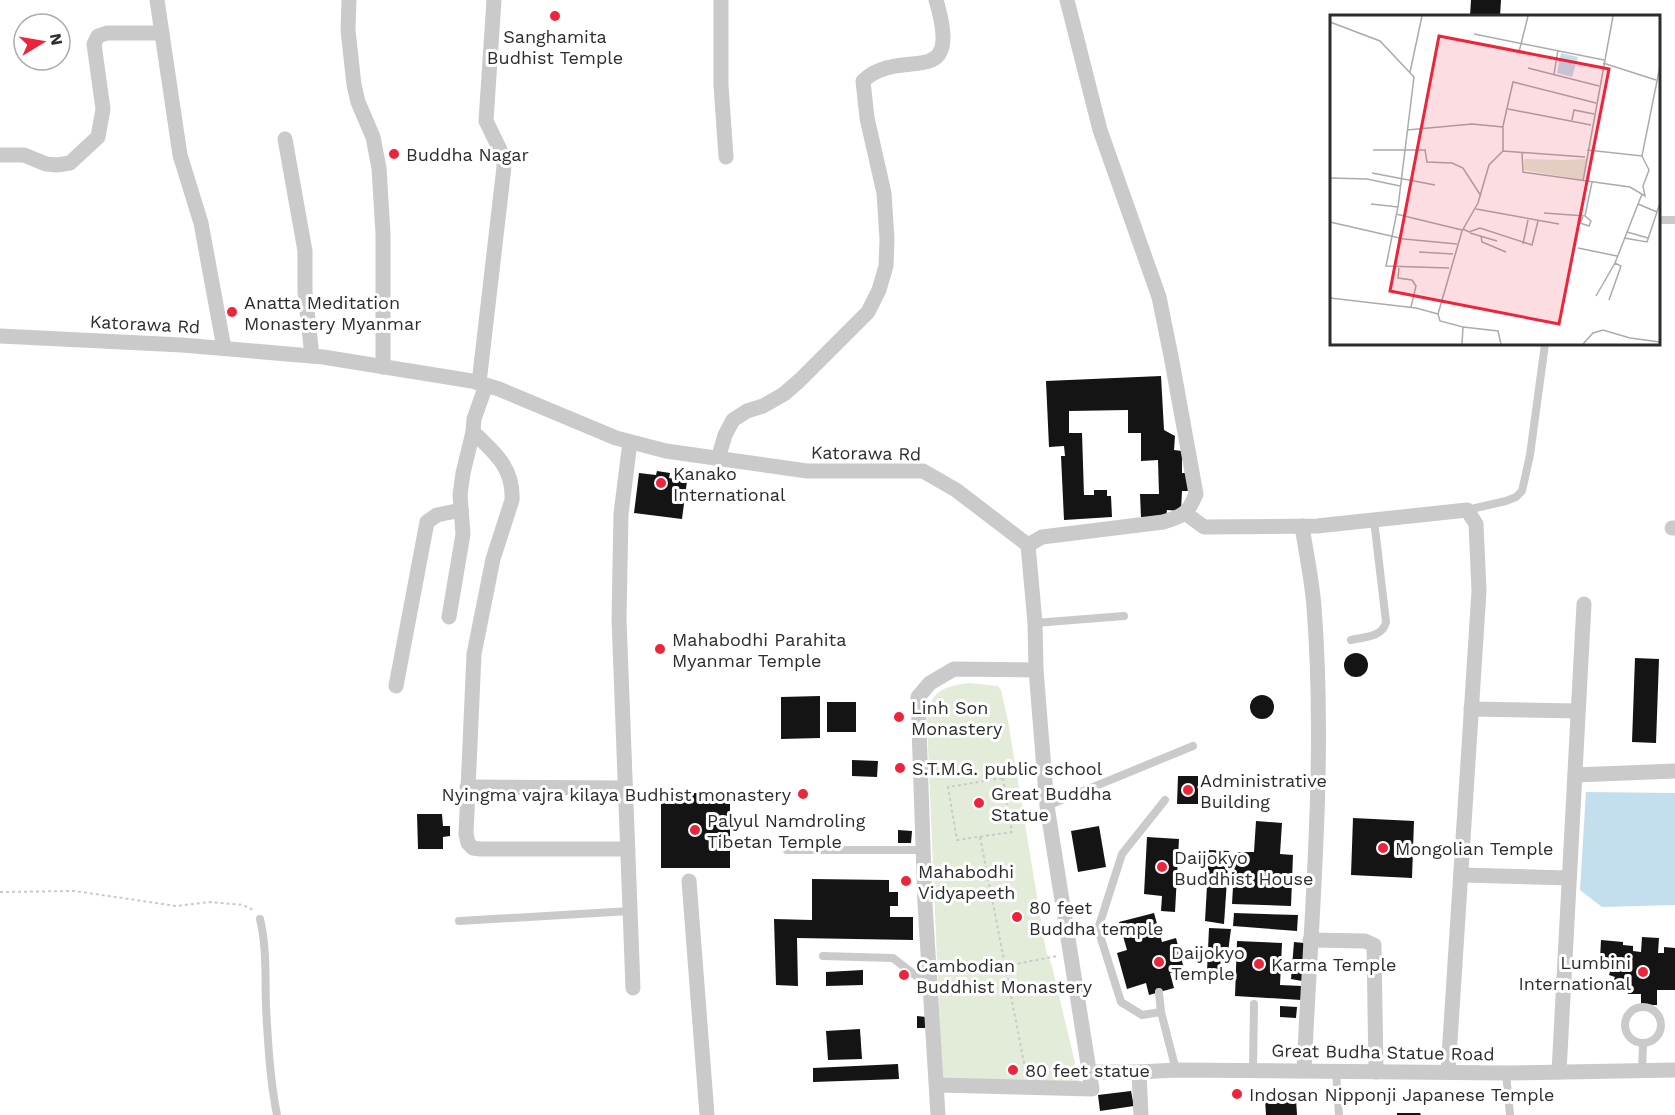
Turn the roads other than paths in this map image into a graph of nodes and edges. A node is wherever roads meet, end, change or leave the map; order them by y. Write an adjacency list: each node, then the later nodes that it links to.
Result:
1 (157, 0): 7 (street)
2 (349, 0): 15 (street)
3 (494, 0): 16 (street)
4 (721, 0): 10 (street)
5 (936, 0): 19 (street)
6 (1066, 0): 22 (street)
7 (162, 33): 9 (street); 13 (street)
8 (285, 139): 14 (street)
9 (0, 155)
10 (726, 157)
11 (0, 336): 13 (street, Katorawa Rd)
12 (1545, 345): 21 (lane)
13 (224, 348): 14 (street, Katorawa Rd)
14 (312, 356): 15 (street, Katorawa Rd)
15 (383, 367): 16 (street, Katorawa Rd)
16 (482, 384): 17 (street); 18 (street, Katorawa Rd)
17 (472, 432): 20 (street); 38 (street)
18 (630, 442): 19 (street, Katorawa Rd); 39 (street)
19 (718, 459): 25 (street, Katorawa Rd)
20 (461, 510): 28 (street); 32 (street)
21 (1467, 510): 23 (street); 33 (street)
22 (1185, 513): 24 (street); 25 (street)
23 (1374, 520): 24 (street); 30 (lane)
24 (1302, 526): 51 (street)
25 (1028, 544): 29 (street)
26 (1584, 604): 34 (street)
27 (1124, 616): 29 (lane)
28 (449, 617)
29 (1035, 623): 31 (street)
30 (1352, 640)
31 (1036, 670): 41 (street); 44 (street)
32 (396, 686)
33 (1471, 708): 34 (street); 45 (street)
34 (1578, 711): 37 (street)
35 (1193, 746): 41 (lane)
36 (1675, 771): 37 (street)
37 (1575, 775): 46 (street)
38 (467, 787): 39 (street); 42 (street)
39 (625, 788): 42 (street)
40 (1166, 800): 57 (lane)
41 (1047, 806): 65 (street)
42 (628, 849): 48 (street)
43 (787, 850): 44 (lane)
44 (923, 850): 53 (street)
45 (1461, 875): 46 (street); 68 (street)
46 (1569, 878): 69 (street)
47 (689, 880): 73 (street)
48 (630, 911): 50 (lane); 54 (street)
49 (260, 919): 72 (lane)
50 (459, 921)
51 (1310, 940): 62 (street); 67 (street)
52 (823, 956): 53 (lane)
53 (929, 987): 71 (street)
54 (633, 988)
55 (1159, 993): 57 (lane)
56 (1254, 1004): 60 (lane)
57 (1161, 1012): 59 (lane)
58 (1643, 1043): 58 (lane); 64 (lane)
59 (1176, 1070): 60 (street, Great Budha Statue Road); 66 (street, Great Budha Statue Road)
60 (1254, 1070): 62 (street, Great Budha Statue Road)
61 (1675, 1070): 64 (street, Great Budha Statue Road)
62 (1304, 1071): 63 (street, Great Budha Statue Road)
63 (1336, 1071): 67 (street, Great Budha Statue Road); 76 (lane)
64 (1642, 1071): 69 (street, Great Budha Statue Road)
65 (1091, 1072): 66 (street, Great Budha Statue Road); 71 (street)
66 (1139, 1072): 75 (street)
67 (1376, 1072): 68 (street, Great Budha Statue Road)
68 (1448, 1072): 70 (street, Great Budha Statue Road)
69 (1559, 1072): 70 (street, Great Budha Statue Road)
70 (1506, 1073): 77 (lane)
71 (937, 1085): 74 (street)
72 (277, 1115)
73 (708, 1115)
74 (938, 1115)
75 (1141, 1115)
76 (1339, 1115)
77 (1510, 1115)

